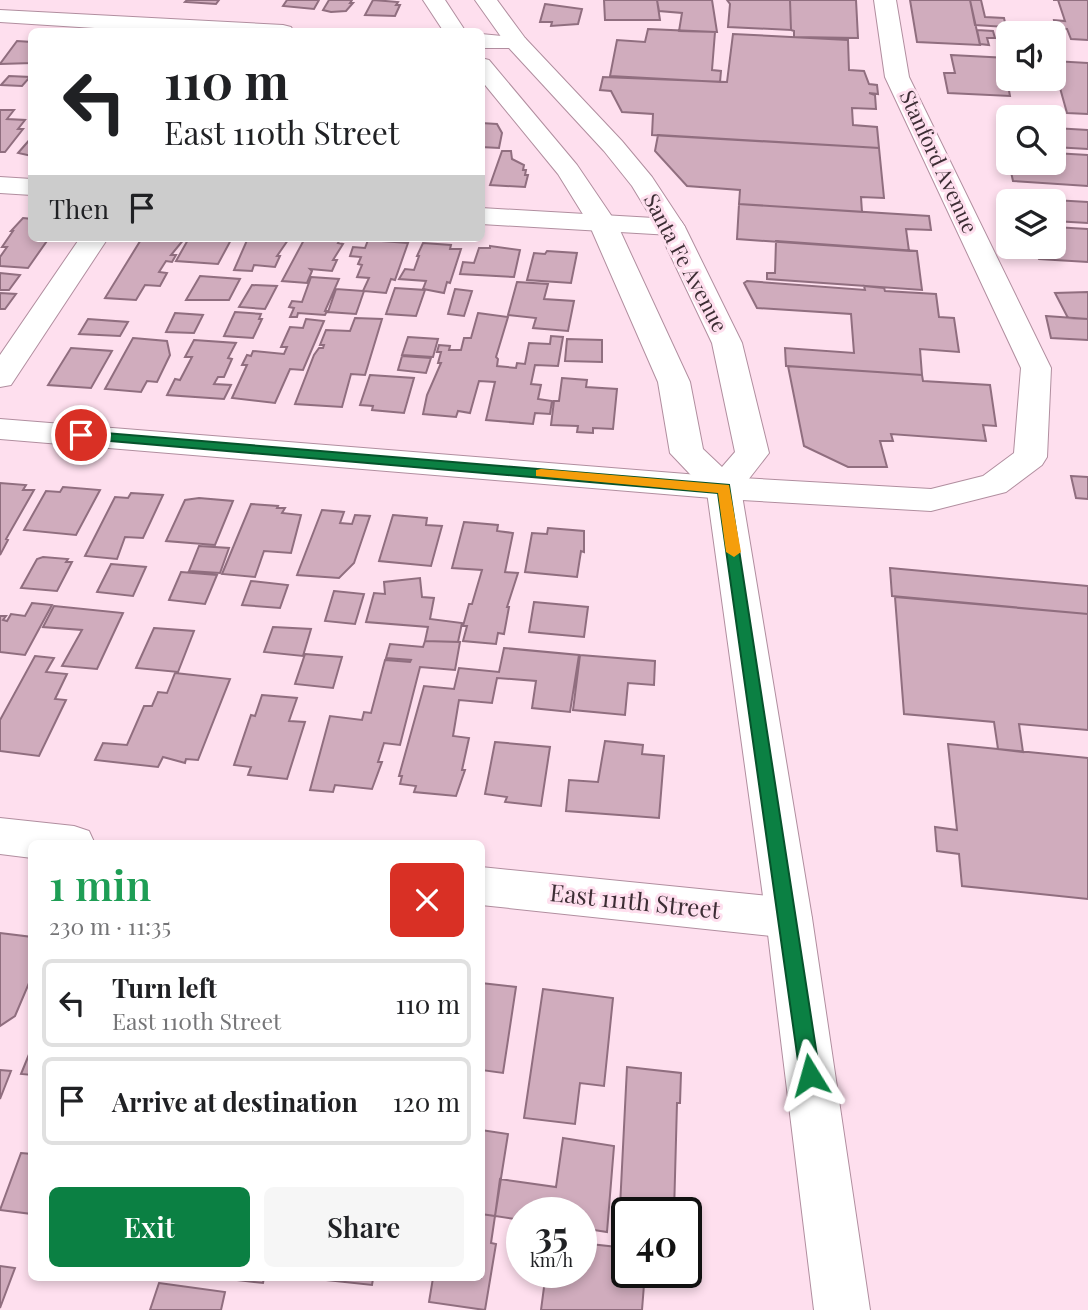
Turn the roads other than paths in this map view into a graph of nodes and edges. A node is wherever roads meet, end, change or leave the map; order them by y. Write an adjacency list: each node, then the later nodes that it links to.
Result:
1 (434, 0): 8 (street)
2 (486, 0): 10 (street, Santa Fe Avenue)
3 (885, 0): 20 (street, Stanford Avenue)
4 (247, 10): 7 (street)
5 (0, 16): 6 (street)
6 (200, 28)
7 (234, 28)
8 (452, 28)
9 (485, 41): 10 (street)
10 (517, 43): 16 (street, Santa Fe Avenue)
11 (485, 70): 15 (street)
12 (0, 185): 13 (street)
13 (28, 187)
14 (485, 216): 15 (street)
15 (603, 224): 16 (street); 20 (street)
16 (671, 228): 20 (street, Santa Fe Avenue)
17 (91, 242): 18 (street)
18 (0, 378)
19 (0, 429): 20 (street, Stanford Avenue)
20 (724, 488): 24 (street)
21 (0, 836): 22 (street)
22 (37, 840)
23 (485, 886): 24 (street, East 111th Street)
24 (789, 918): 25 (street)
25 (842, 1310)

